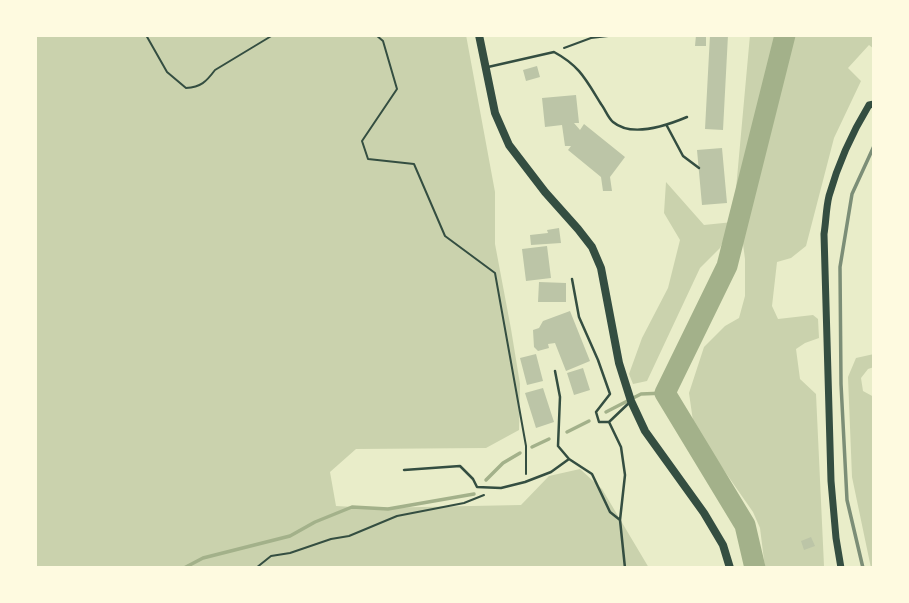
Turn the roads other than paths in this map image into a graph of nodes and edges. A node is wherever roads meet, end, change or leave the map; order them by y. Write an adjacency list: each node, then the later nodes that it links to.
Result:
1 (479, 35): 2 (main road)
2 (485, 67): 6 (lane); 10 (main road)
3 (874, 95): 4 (lane)
4 (871, 104): 17 (street)
5 (687, 117): 6 (lane)
6 (667, 126): 7 (lane)
7 (699, 168)
8 (572, 279): 11 (lane)
9 (555, 371): 12 (lane)
10 (629, 397): 11 (lane); 16 (main road)
11 (609, 422): 14 (lane)
12 (569, 459): 13 (lane); 14 (lane)
13 (404, 471)
14 (620, 520): 15 (lane)
15 (625, 568)
16 (730, 568)
17 (841, 568)

